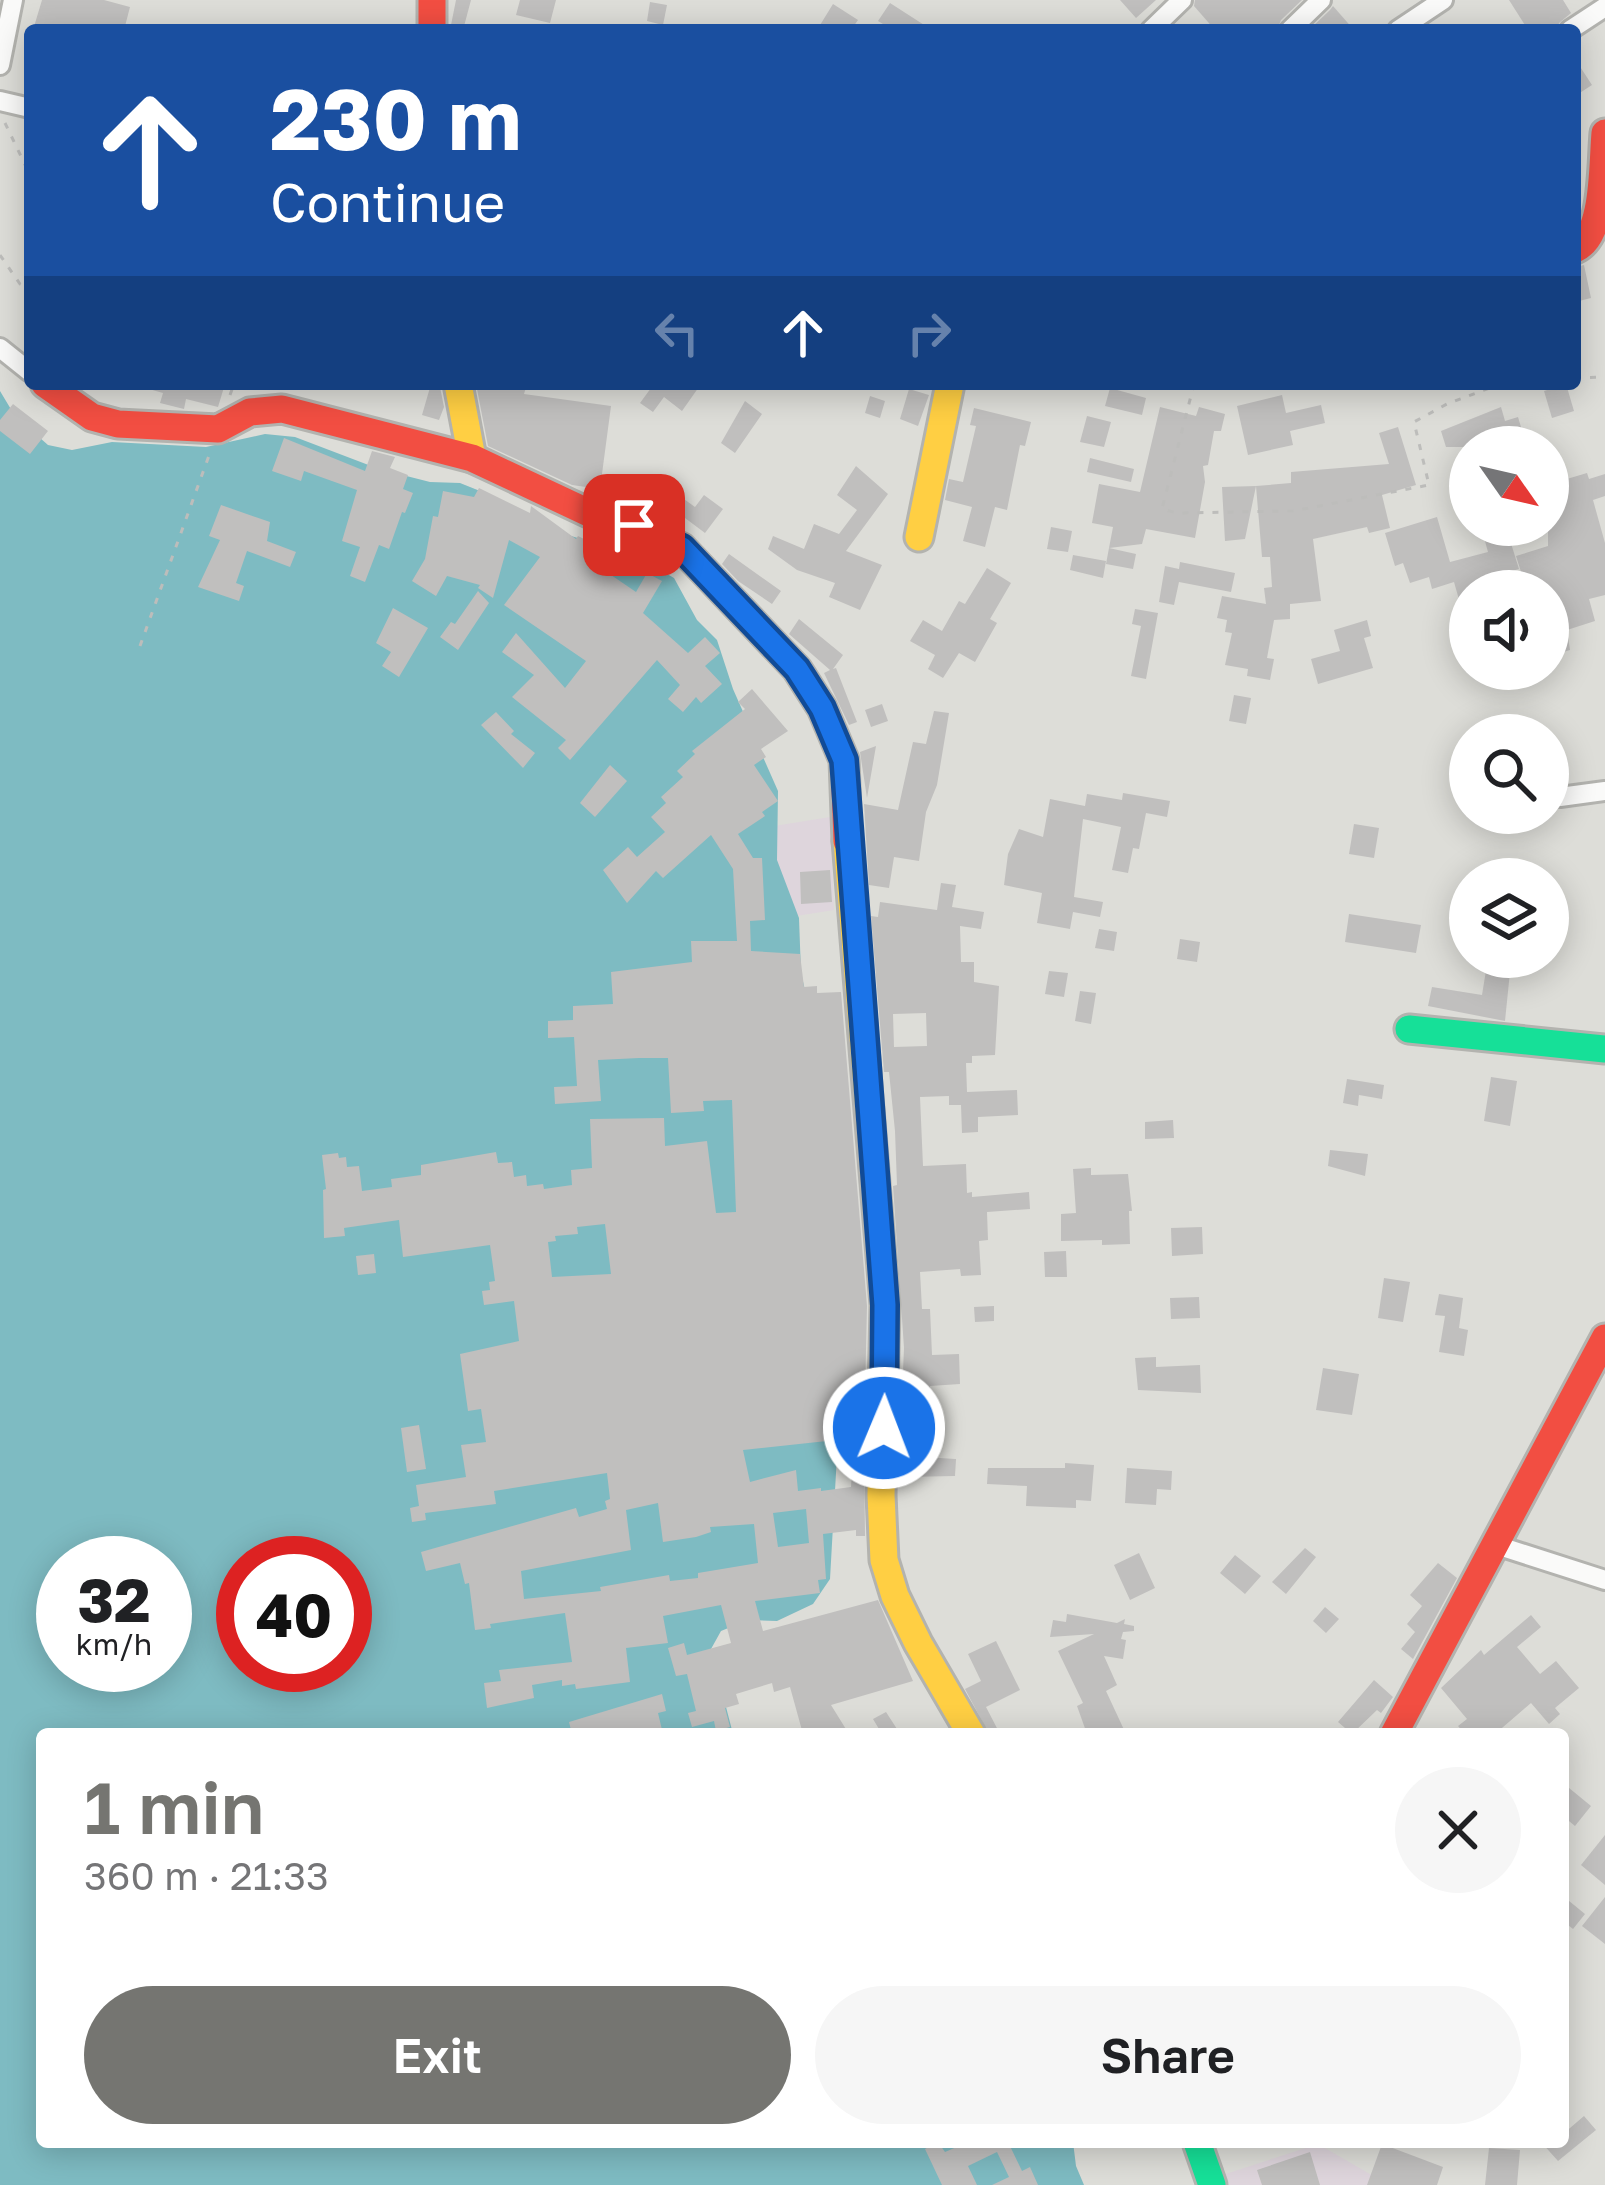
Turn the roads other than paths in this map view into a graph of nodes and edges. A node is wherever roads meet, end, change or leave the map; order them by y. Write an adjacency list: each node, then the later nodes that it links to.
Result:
1 (13, 0): 10 (street)
2 (1182, 0): 6 (street)
3 (1321, 0): 7 (street)
4 (1443, 0): 8 (street)
5 (1605, 7): 9 (street)
6 (1157, 24)
7 (1296, 24)
8 (1407, 24)
9 (1579, 24)
10 (0, 65)
11 (1605, 133): 12 (street)
12 (1581, 247)
13 (0, 348): 14 (street)
14 (24, 367)
15 (53, 390): 18 (street)
16 (459, 390): 18 (street)
17 (949, 390): 19 (street)
18 (472, 458): 27 (street)
19 (920, 537)
20 (1605, 791): 21 (street)
21 (1569, 796)
22 (1408, 1029): 23 (street)
23 (1605, 1049)
24 (1605, 1338): 25 (street)
25 (1493, 1544): 26 (street); 28 (street)
26 (1605, 1580)
27 (968, 1728)
28 (1397, 1728)
29 (1199, 2148): 30 (street)
30 (1212, 2185)

